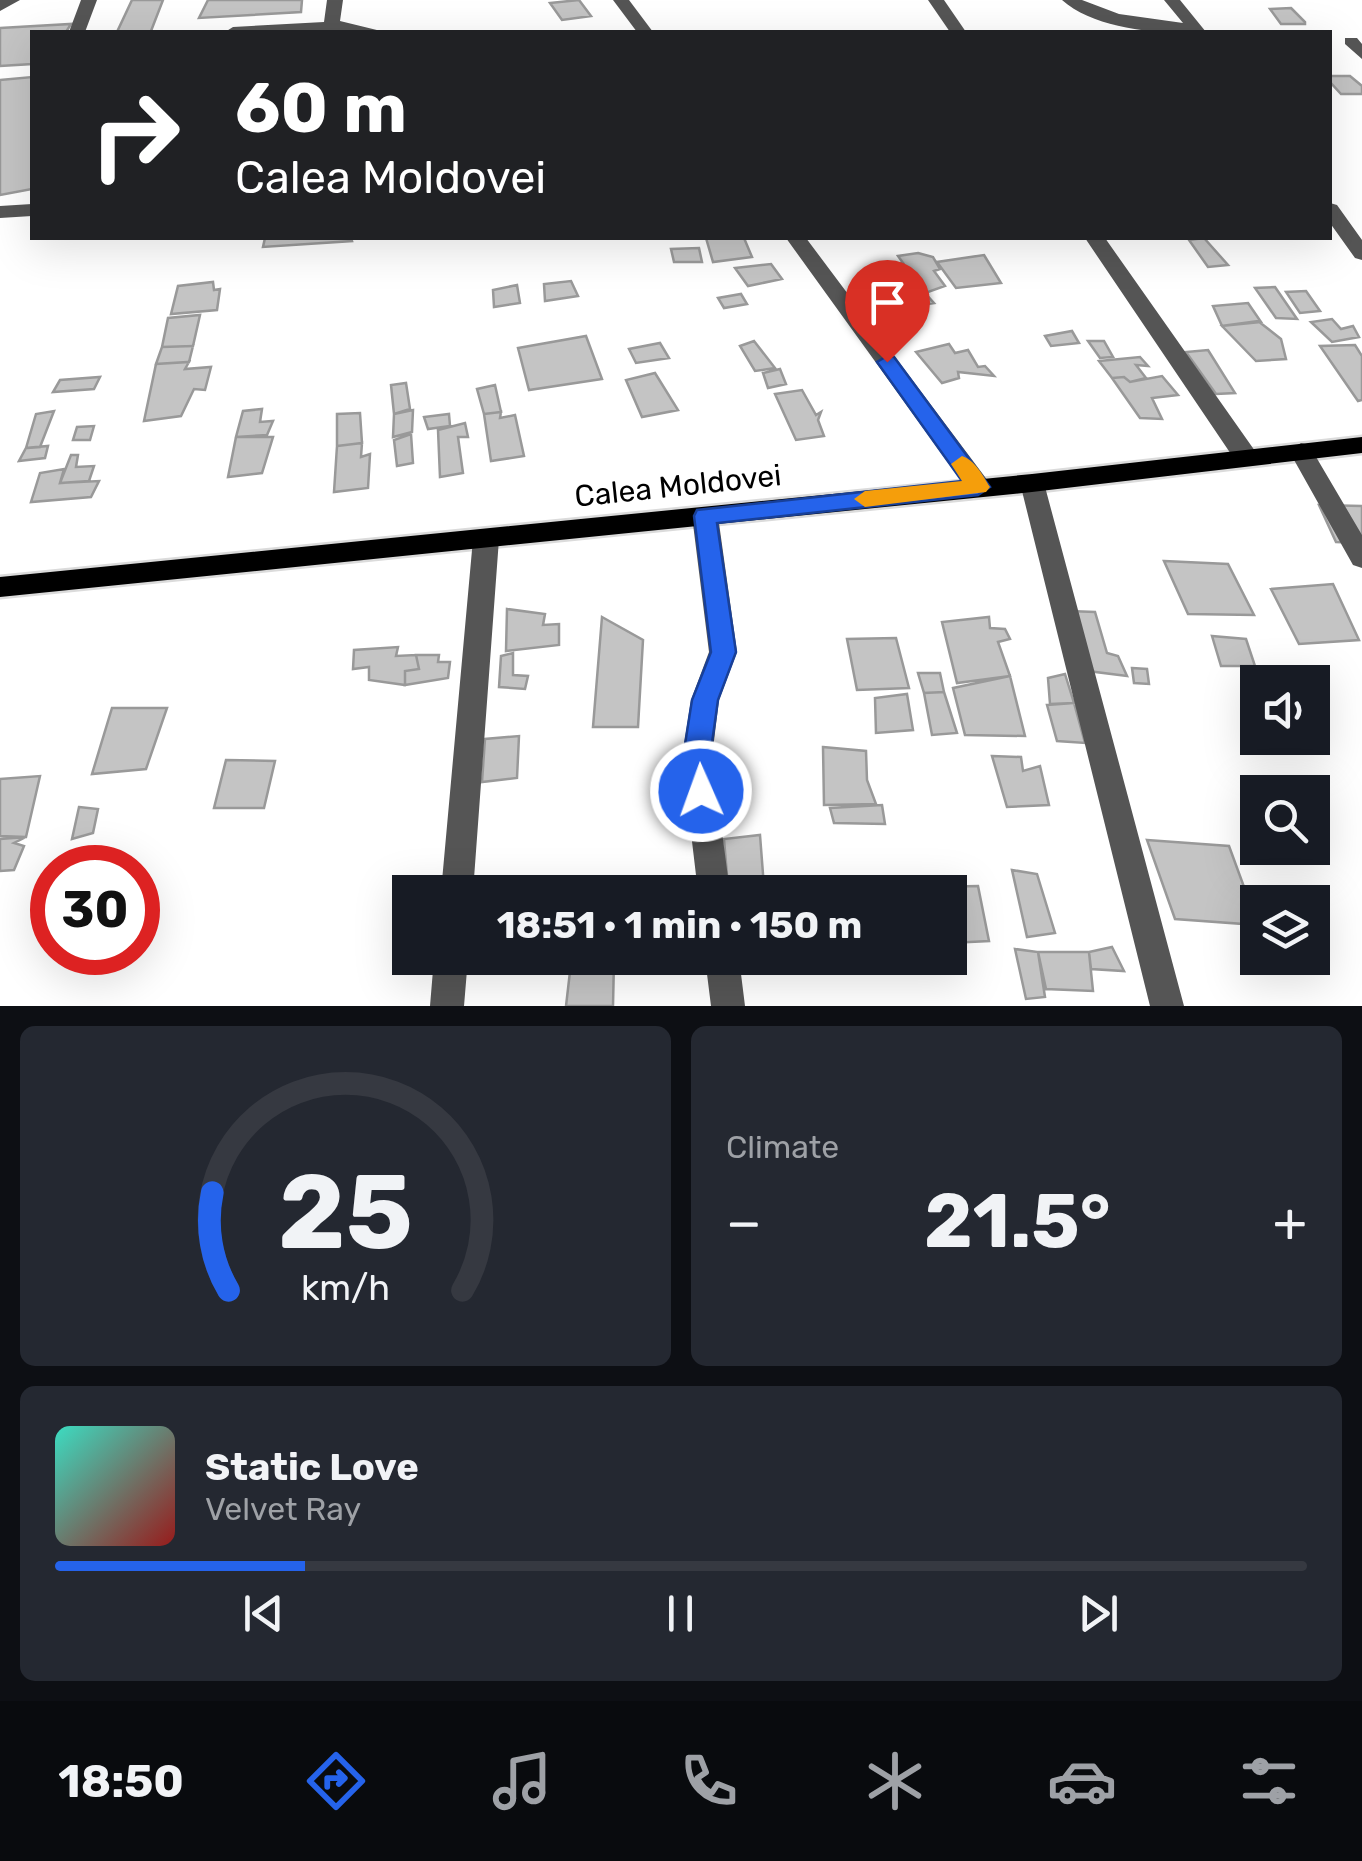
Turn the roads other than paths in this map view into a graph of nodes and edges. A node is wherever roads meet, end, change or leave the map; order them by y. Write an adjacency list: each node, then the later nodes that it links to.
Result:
1 (12, 0): 8 (street)
2 (89, 0): 10 (street)
3 (335, 0): 9 (street)
4 (621, 0): 13 (street)
5 (936, 0): 14 (street)
6 (1070, 0): 15 (street)
7 (1172, 0): 16 (street)
8 (0, 6)
9 (331, 27): 11 (street); 12 (street)
10 (78, 30)
11 (272, 30)
12 (371, 30)
13 (644, 30)
14 (957, 30)
15 (1187, 30)
16 (1195, 30)
17 (30, 210): 19 (street)
18 (1332, 211): 22 (street)
19 (0, 212)
20 (797, 240): 27 (street)
21 (1096, 240): 25 (street)
22 (1362, 254)
23 (1362, 445): 24 (main road, Calea Moldovei)
24 (1301, 451): 25 (main road, Calea Moldovei); 30 (street)
25 (1246, 457): 26 (main road, Calea Moldovei)
26 (1032, 483): 27 (main road, Calea Moldovei); 38 (street)
27 (978, 487): 28 (main road, Calea Moldovei)
28 (705, 516): 29 (main road, Calea Moldovei); 33 (street)
29 (486, 539): 31 (main road, Calea Moldovei); 32 (street)
30 (1362, 558)
31 (0, 587)
32 (458, 875)
33 (712, 875)
34 (450, 975): 36 (street)
35 (724, 975): 37 (street)
36 (447, 1006)
37 (728, 1006)
38 (1167, 1006)

